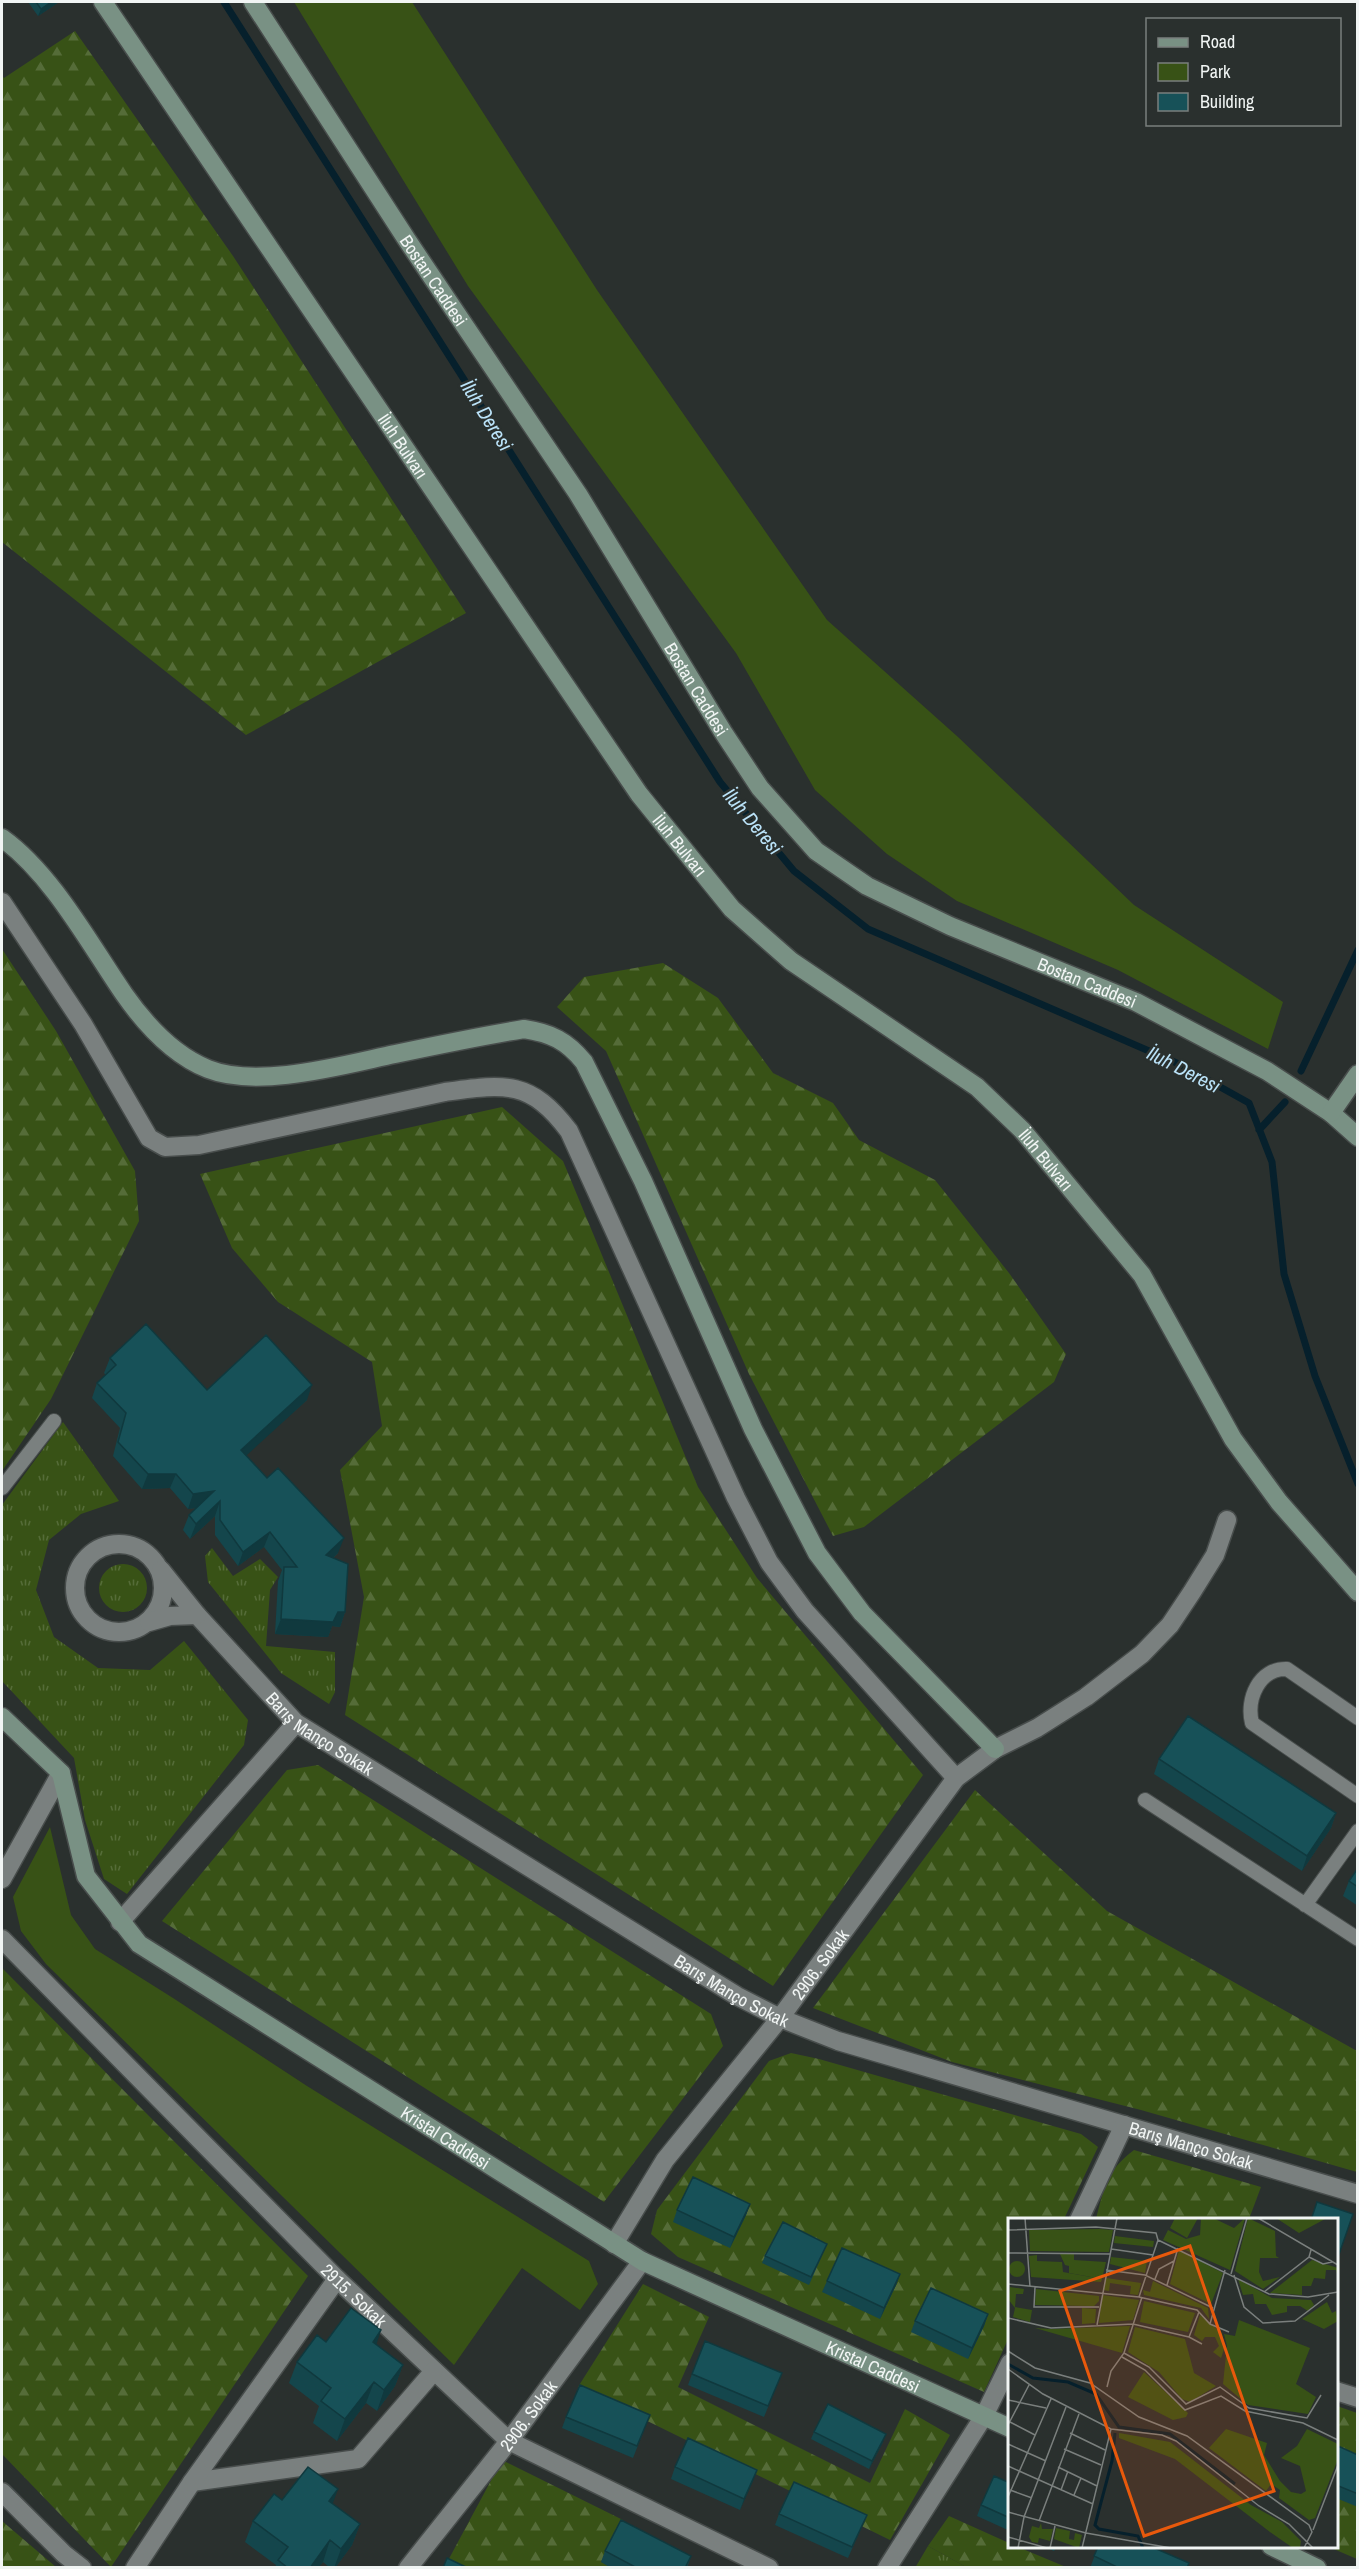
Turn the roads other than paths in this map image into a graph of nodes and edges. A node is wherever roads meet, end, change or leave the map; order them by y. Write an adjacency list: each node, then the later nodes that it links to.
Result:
1 (103, 2): 12 (street, İluh Bulvarı)
2 (253, 2): 6 (street, Bostan Caddesi)
3 (2, 838): 18 (street)
4 (2, 902): 20 (street)
5 (1358, 1074): 6 (street)
6 (1331, 1113): 7 (street, Bostan Caddesi)
7 (1358, 1137)
8 (54, 1421): 9 (lane)
9 (2, 1488)
10 (1227, 1520): 18 (street, 2906. Sokak)
11 (159, 1567): 13 (street, Barış Manço Sokak); 14 (street); 14 (street)
12 (1358, 1592)
13 (197, 1615): 14 (street); 17 (street, Barış Manço Sokak)
14 (149, 1622)
15 (2, 1717): 19 (street)
16 (1358, 1718): 21 (lane)
17 (296, 1723): 26 (street); 29 (street, Barış Manço Sokak)
18 (995, 1749): 20 (street, 2906. Sokak)
19 (61, 1773): 24 (street); 26 (street, Kristal Caddesi)
20 (956, 1778): 29 (street, 2906. Sokak)
21 (1358, 1796)
22 (1145, 1800): 25 (lane)
23 (1358, 1831): 25 (lane)
24 (2, 1879)
25 (1305, 1905): 28 (lane)
26 (120, 1922): 33 (street, Kristal Caddesi)
27 (2, 1938): 35 (street, 2915. Sokak)
28 (1358, 1939)
29 (780, 2018): 30 (street, Barış Manço Sokak); 33 (street, 2906. Sokak)
30 (1124, 2125): 31 (street, Barış Manço Sokak); 32 (street)
31 (1358, 2194)
32 (1079, 2218)
33 (614, 2244): 34 (street, Kristal Caddesi)
34 (642, 2261): 40 (street, Kristal Caddesi); 42 (street, 2906. Sokak)
35 (337, 2279): 37 (street, 2915. Sokak); 43 (street)
36 (1008, 2367): 40 (street)
37 (434, 2371): 42 (street, 2915. Sokak); 43 (street)
38 (1338, 2392): 39 (street)
39 (1358, 2398)
40 (984, 2416): 41 (street, Kristal Caddesi); 50 (street)
41 (1008, 2427)
42 (509, 2441): 48 (street, 2906. Sokak); 49 (street, 2915. Sokak)
43 (192, 2482): 47 (street)
44 (2, 2492): 46 (street)
45 (1273, 2548): 51 (street)
46 (82, 2568)
47 (135, 2568)
48 (408, 2568)
49 (769, 2568)
50 (887, 2568)
51 (1317, 2568)

